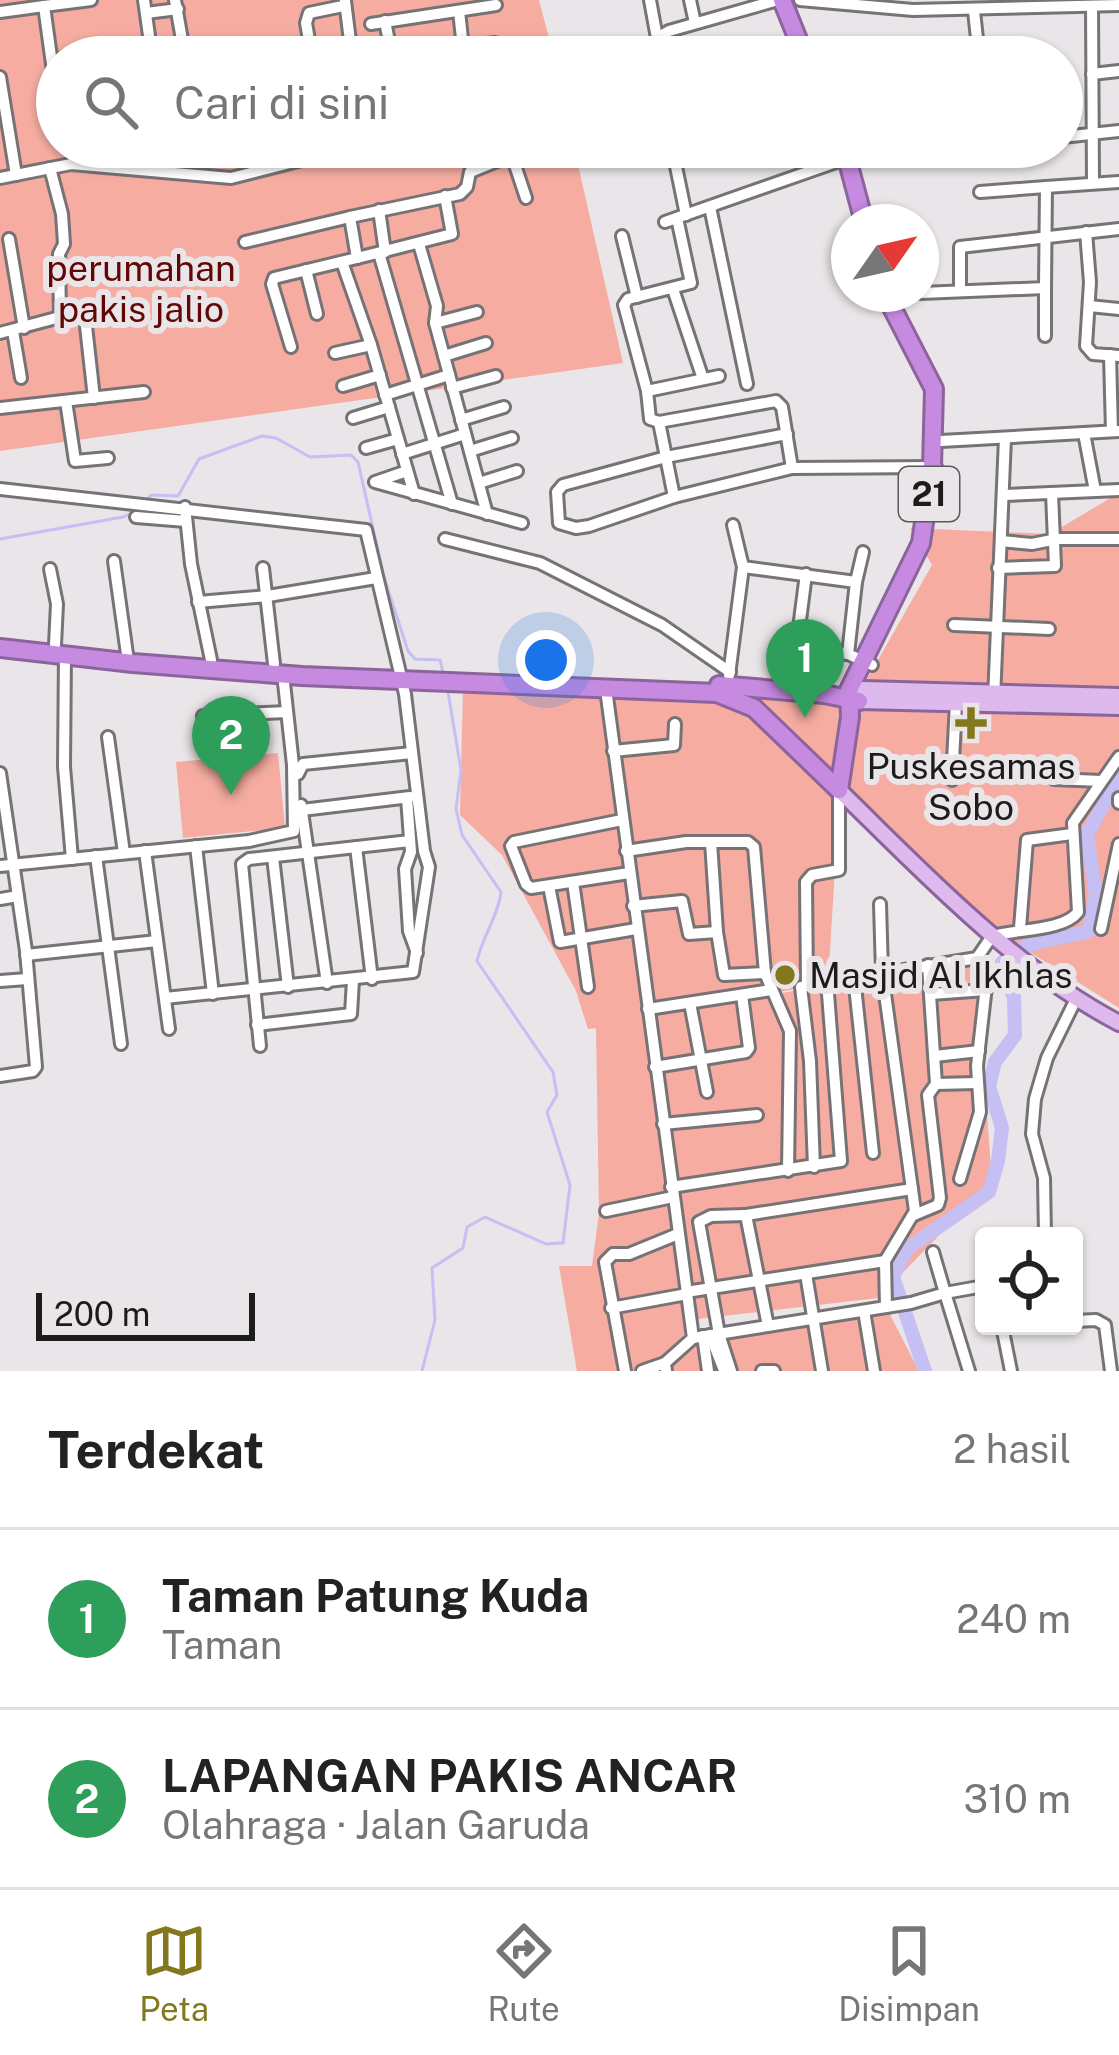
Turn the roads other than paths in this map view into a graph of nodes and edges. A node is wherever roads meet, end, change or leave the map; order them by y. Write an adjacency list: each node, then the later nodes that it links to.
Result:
1 (91, 0): 13 (street)
2 (650, 0): 29 (street)
3 (690, 0): 21 (street)
4 (783, 0): 21 (street); 31 (highway)
5 (800, 0): 10 (street)
6 (345, 3): 25 (street); 26 (street)
7 (1116, 3): 15 (street)
8 (177, 4): 14 (street); 24 (street)
9 (496, 4): 16 (street)
10 (883, 4): 12 (street)
11 (1018, 4): 15 (street); 17 (street)
12 (913, 5): 17 (street)
13 (44, 6): 18 (street); 22 (street)
14 (145, 6): 23 (street)
15 (1092, 6): 34 (street)
16 (459, 10): 19 (street); 28 (street)
17 (974, 11): 32 (street)
18 (0, 12)
19 (385, 21): 20 (street); 27 (street)
20 (371, 23)
21 (694, 23): 30 (street)
22 (52, 36)
23 (149, 36)
24 (182, 36)
25 (308, 36)
26 (349, 36)
27 (388, 36)
28 (462, 36)
29 (657, 36)
30 (662, 36)
31 (798, 36)
32 (977, 36)
33 (1119, 71): 34 (street)
34 (1092, 74): 37 (street)
35 (0, 77): 48 (street)
36 (1119, 131): 37 (street)
37 (1093, 134): 38 (street); 51 (street)
38 (1083, 135)
39 (50, 168): 48 (street); 85 (street)
40 (99, 168): 47 (street)
41 (270, 168): 47 (street)
42 (476, 168): 54 (street)
43 (516, 168): 55 (street)
44 (673, 168): 60 (street)
45 (803, 168): 57 (street)
46 (846, 168): 56 (highway)
47 (165, 170)
48 (16, 175): 49 (street)
49 (0, 178)
50 (1119, 182): 51 (street)
51 (1093, 183): 52 (street)
52 (1046, 187): 53 (street); 64 (street)
53 (980, 192)
54 (445, 196): 58 (street); 67 (street)
55 (526, 199)
56 (856, 204)
57 (710, 207): 60 (street); 99 (street)
58 (379, 210): 59 (street); 68 (street)
59 (350, 217): 66 (street); 69 (street)
60 (676, 218): 74 (street)
61 (1119, 229): 62 (street)
62 (1086, 232): 64 (street); 77 (street)
63 (622, 236): 76 (street)
64 (1046, 236): 72 (street); 73 (street)
65 (9, 239): 85 (street)
66 (245, 242)
67 (419, 244): 68 (street); 83 (street)
68 (382, 252): 69 (street); 100 (street)
69 (357, 258): 70 (street)
70 (342, 262): 71 (street); 88 (street)
71 (306, 270): 82 (street); 89 (street)
72 (1045, 288): 73 (street); 86 (street)
73 (960, 289): 75 (street)
74 (674, 290): 76 (street); 97 (street)
75 (939, 291)
76 (637, 297): 102 (street)
77 (1089, 306): 78 (street); 92 (street)
78 (1119, 309)
79 (477, 312): 83 (street)
80 (902, 312): 126 (highway, 21)
81 (904, 312): 119 (highway, 21)
82 (317, 314)
83 (435, 323): 91 (street)
84 (86, 326): 104 (street)
85 (12, 331): 96 (street)
86 (1045, 336)
87 (486, 343): 91 (street)
88 (371, 345): 90 (street); 93 (street)
89 (291, 347)
90 (335, 353)
91 (444, 356): 98 (street)
92 (1115, 356): 112 (street)
93 (380, 375): 101 (street); 106 (street)
94 (496, 376): 98 (street)
95 (719, 376): 97 (street)
96 (22, 378)
97 (703, 379): 102 (street)
98 (451, 381): 100 (street); 110 (street)
99 (747, 384)
100 (416, 385): 106 (street); 120 (street)
101 (344, 386)
102 (647, 391): 111 (street)
103 (144, 392): 104 (street)
104 (94, 398): 105 (street)
105 (66, 401): 108 (street); 124 (street)
106 (387, 401): 109 (street); 117 (street)
107 (504, 407): 110 (street)
108 (0, 408)
109 (353, 418)
110 (461, 420): 113 (street)
111 (658, 422): 114 (street); 125 (street)
112 (1115, 431): 115 (street)
113 (465, 434): 120 (street); 122 (street)
114 (787, 434): 125 (street); 127 (street)
115 (1084, 434): 116 (street); 133 (street)
116 (1005, 438): 119 (street); 136 (street)
117 (398, 439): 121 (street); 123 (street)
118 (512, 439): 122 (street)
119 (941, 441): 126 (highway, 21)
120 (434, 444): 123 (street); 138 (street)
121 (366, 448)
122 (470, 451): 130 (street)
123 (402, 454): 128 (street)
124 (108, 458)
125 (666, 458): 137 (street); 137 (street)
126 (936, 467): 127 (street); 168 (highway, 21)
127 (792, 468): 137 (street)
128 (407, 472): 135 (street); 135 (street)
129 (517, 472): 130 (street)
130 (478, 483): 141 (street)
131 (0, 488): 139 (street)
132 (1119, 490): 133 (street)
133 (1095, 491): 134 (street)
134 (1052, 493): 136 (street); 145 (street)
135 (414, 494): 138 (street)
136 (1005, 495): 147 (street)
137 (674, 496)
138 (452, 504): 141 (street)
139 (136, 510): 140 (street); 140 (street)
140 (186, 514): 155 (street); 158 (street)
141 (487, 514): 142 (street)
142 (522, 523)
143 (733, 525): 150 (street)
144 (445, 539): 172 (street)
145 (1057, 539): 146 (street); 147 (street); 152 (street)
146 (1119, 539)
147 (1001, 541): 152 (street)
148 (863, 552): 156 (street)
149 (114, 561): 166 (street)
150 (743, 567): 154 (street); 172 (street)
151 (263, 568): 157 (street)
152 (998, 568): 160 (street)
153 (50, 569): 165 (street)
154 (806, 574): 156 (street); 164 (street)
155 (376, 578): 157 (street); 170 (street)
156 (856, 582): 168 (street)
157 (268, 596): 158 (street); 169 (street)
158 (198, 602): 167 (street)
159 (954, 626): 160 (street)
160 (996, 626): 161 (street); 177 (street)
161 (1049, 629)
162 (0, 639): 165 (highway)
163 (0, 648): 165 (highway)
164 (796, 648): 168 (street); 175 (street)
165 (60, 650): 166 (highway); 169 (highway); 211 (street)
166 (127, 654): 167 (highway)
167 (211, 660): 169 (highway)
168 (862, 660): 178 (highway, 21)
169 (279, 669): 170 (highway); 182 (street)
170 (402, 676): 171 (highway); 187 (street)
171 (471, 678): 172 (highway); 173 (highway)
172 (729, 678): 174 (highway)
173 (606, 689): 181 (highway); 186 (street)
174 (770, 689): 175 (highway); 181 (highway)
175 (791, 691): 178 (highway)
176 (1119, 695): 177 (main road)
177 (994, 697): 178 (main road); 179 (main road); 180 (main road)
178 (853, 699): 179 (main road); 193 (highway, 21)
179 (956, 704): 191 (street)
180 (1119, 707)
181 (754, 708): 193 (highway)
182 (287, 712): 183 (street); 203 (street)
183 (203, 716)
184 (675, 724): 186 (street)
185 (108, 737): 208 (street)
186 (613, 751): 197 (street)
187 (412, 753): 194 (street); 195 (street)
188 (1119, 757): 192 (street)
189 (0, 773): 196 (street)
190 (1054, 779): 192 (street)
191 (952, 780)
192 (1101, 782): 198 (street)
193 (839, 790): 228 (main road); 244 (street)
194 (413, 796): 195 (street); 199 (street); 215 (street)
195 (302, 811): 207 (street)
196 (3, 813): 201 (street)
197 (622, 820): 206 (street); 218 (street)
198 (1072, 834): 223 (street); 223 (street)
199 (410, 841): 204 (street); 213 (street)
200 (711, 842): 206 (street); 226 (street); 236 (street)
201 (5, 843): 212 (street)
202 (1119, 844): 216 (street)
203 (196, 846): 205 (street); 250 (street)
204 (356, 847): 207 (street); 239 (street)
205 (145, 850): 208 (street); 229 (street)
206 (626, 850): 214 (street)
207 (310, 852): 210 (street); 243 (street)
208 (124, 853): 209 (street)
209 (96, 856): 211 (street); 230 (street)
210 (273, 856): 245 (street); 249 (street)
211 (72, 860): 212 (street)
212 (7, 865): 219 (street)
213 (406, 872): 215 (street); 231 (street)
214 (629, 873): 217 (street); 222 (street)
215 (428, 874): 231 (street)
216 (1116, 878): 225 (street)
217 (573, 882): 218 (street); 227 (street)
218 (549, 886): 227 (street)
219 (18, 896): 220 (street); 232 (street)
220 (0, 899)
221 (880, 904): 235 (street)
222 (633, 906): 224 (street); 226 (street)
223 (1020, 928): 228 (street)
224 (636, 929): 227 (street); 256 (street)
225 (1101, 929)
226 (717, 932): 236 (street)
227 (582, 938): 246 (street)
228 (996, 939): 233 (street); 254 (main road)
229 (157, 941): 230 (street); 253 (street)
230 (105, 944): 232 (street); 260 (street)
231 (417, 953): 239 (street)
232 (26, 955): 238 (street)
233 (977, 958): 234 (street); 248 (street)
234 (928, 965): 235 (street); 251 (street)
235 (882, 972): 237 (street); 276 (street)
236 (765, 973): 247 (street)
237 (854, 977): 242 (street); 272 (street)
238 (27, 979): 241 (street); 266 (street)
239 (371, 979): 240 (street)
240 (353, 980): 243 (street); 258 (street)
241 (0, 981)
242 (827, 981): 244 (street); 273 (street)
243 (327, 982): 245 (street)
244 (804, 986): 273 (street)
245 (289, 987): 249 (street)
246 (588, 987)
247 (770, 990): 252 (street); 274 (street)
248 (986, 990): 251 (street); 262 (street)
249 (254, 992): 250 (street); 258 (street)
250 (213, 994): 253 (street)
251 (931, 994): 263 (street)
252 (742, 995): 255 (street); 264 (street)
253 (165, 998): 259 (street)
254 (1076, 999): 257 (main road); 281 (street)
255 (690, 1003): 256 (street); 264 (street)
256 (648, 1009): 265 (street)
257 (1119, 1023)
258 (257, 1025): 261 (street)
259 (169, 1029)
260 (121, 1044)
261 (260, 1046)
262 (979, 1051): 263 (street); 267 (street)
263 (935, 1056): 268 (street)
264 (701, 1060): 265 (street); 269 (street)
265 (656, 1067): 271 (street)
266 (0, 1076)
267 (977, 1083): 268 (street); 275 (street)
268 (936, 1084): 280 (street)
269 (707, 1092)
270 (757, 1115): 271 (street)
271 (663, 1124): 277 (street)
272 (873, 1153)
273 (814, 1167): 274 (street)
274 (788, 1171): 277 (street)
275 (959, 1179)
276 (911, 1189): 279 (street); 280 (street)
277 (672, 1192): 278 (street); 282 (street)
278 (606, 1210)
279 (746, 1215): 286 (street); 287 (street)
280 (914, 1215): 284 (street)
281 (1045, 1227)
282 (678, 1234): 289 (street); 292 (street)
283 (933, 1252): 290 (street)
284 (885, 1261): 285 (street); 291 (street)
285 (806, 1274): 286 (street); 294 (street)
286 (758, 1281): 287 (street); 296 (street)
287 (712, 1288): 289 (street); 298 (street)
288 (975, 1288): 290 (street)
289 (687, 1293): 292 (street); 298 (street)
290 (945, 1293): 291 (street); 308 (street)
291 (890, 1306): 293 (street)
292 (611, 1308): 300 (street)
293 (864, 1311): 294 (street); 307 (street)
294 (814, 1320): 296 (street); 306 (street)
295 (1083, 1321): 310 (street)
296 (769, 1326): 298 (street)
297 (1003, 1335): 309 (street)
298 (706, 1336): 299 (street); 302 (street); 303 (street)
299 (665, 1367): 301 (street)
300 (625, 1371)
301 (642, 1371)
302 (708, 1371)
303 (727, 1371)
304 (762, 1371): 305 (street)
305 (774, 1371)
306 (822, 1371)
307 (874, 1371)
308 (969, 1371)
309 (1011, 1371)
310 (1111, 1371)

